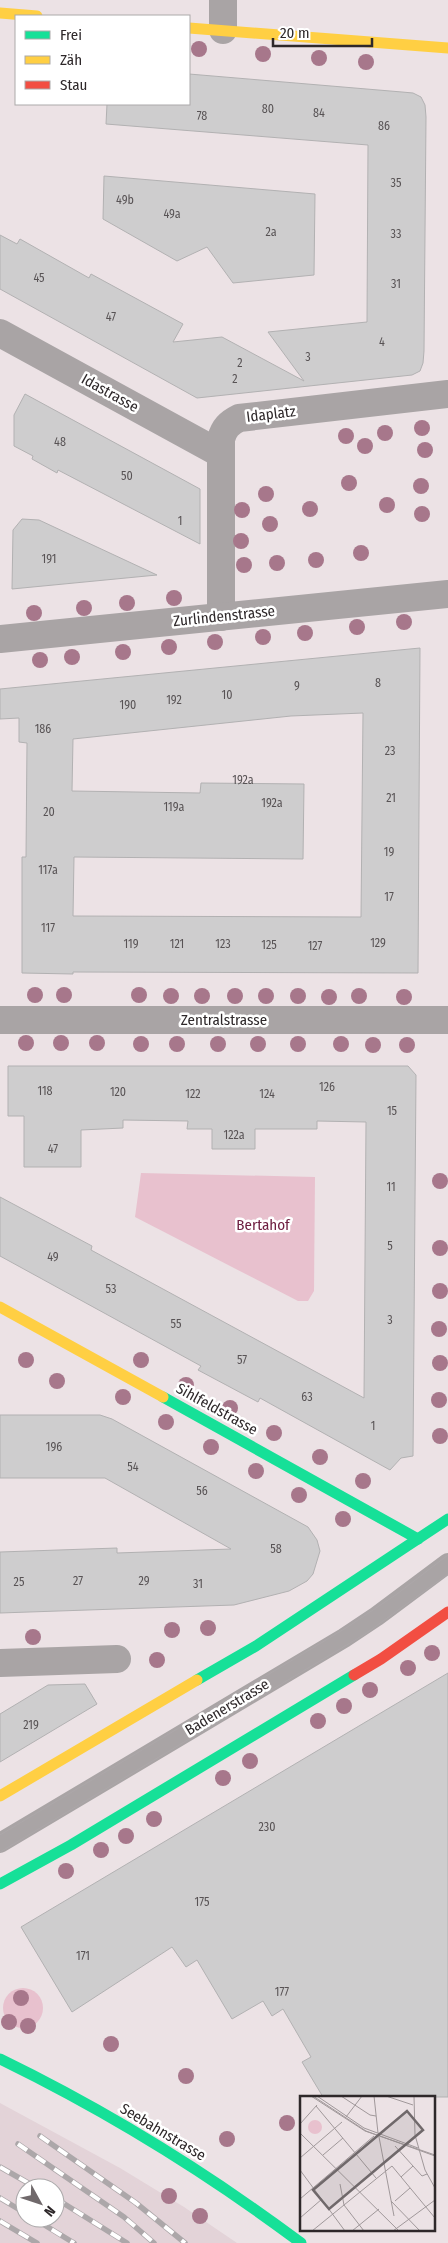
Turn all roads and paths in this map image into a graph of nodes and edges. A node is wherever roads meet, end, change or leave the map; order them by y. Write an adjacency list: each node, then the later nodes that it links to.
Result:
1 (223, 0): 5 (street)
2 (0, 13): 3 (street)
3 (25, 15)
4 (190, 28): 5 (street)
5 (223, 30): 6 (street)
6 (448, 48)
7 (0, 333): 9 (street, Idastrasse)
8 (448, 394): 9 (street, Idaplatz)
9 (221, 454): 11 (street, Idaplatz)
10 (448, 594): 11 (street, Zurlindenstrasse)
11 (221, 616): 12 (street, Zurlindenstrasse)
12 (0, 639)
13 (0, 1020): 14 (street, Zentralstrasse)
14 (448, 1020)
15 (0, 1307): 17 (street, Sihlfeldstrasse)
16 (448, 1519): 17 (street)
17 (418, 1539): 22 (street)
18 (448, 1563): 23 (lane, Badenerstrasse)
19 (448, 1612): 24 (street)
20 (117, 1659): 21 (street)
21 (0, 1662)
22 (0, 1796)
23 (0, 1843)
24 (0, 1884)
25 (0, 2059): 26 (street, Seebahnstrasse)
26 (302, 2243)

